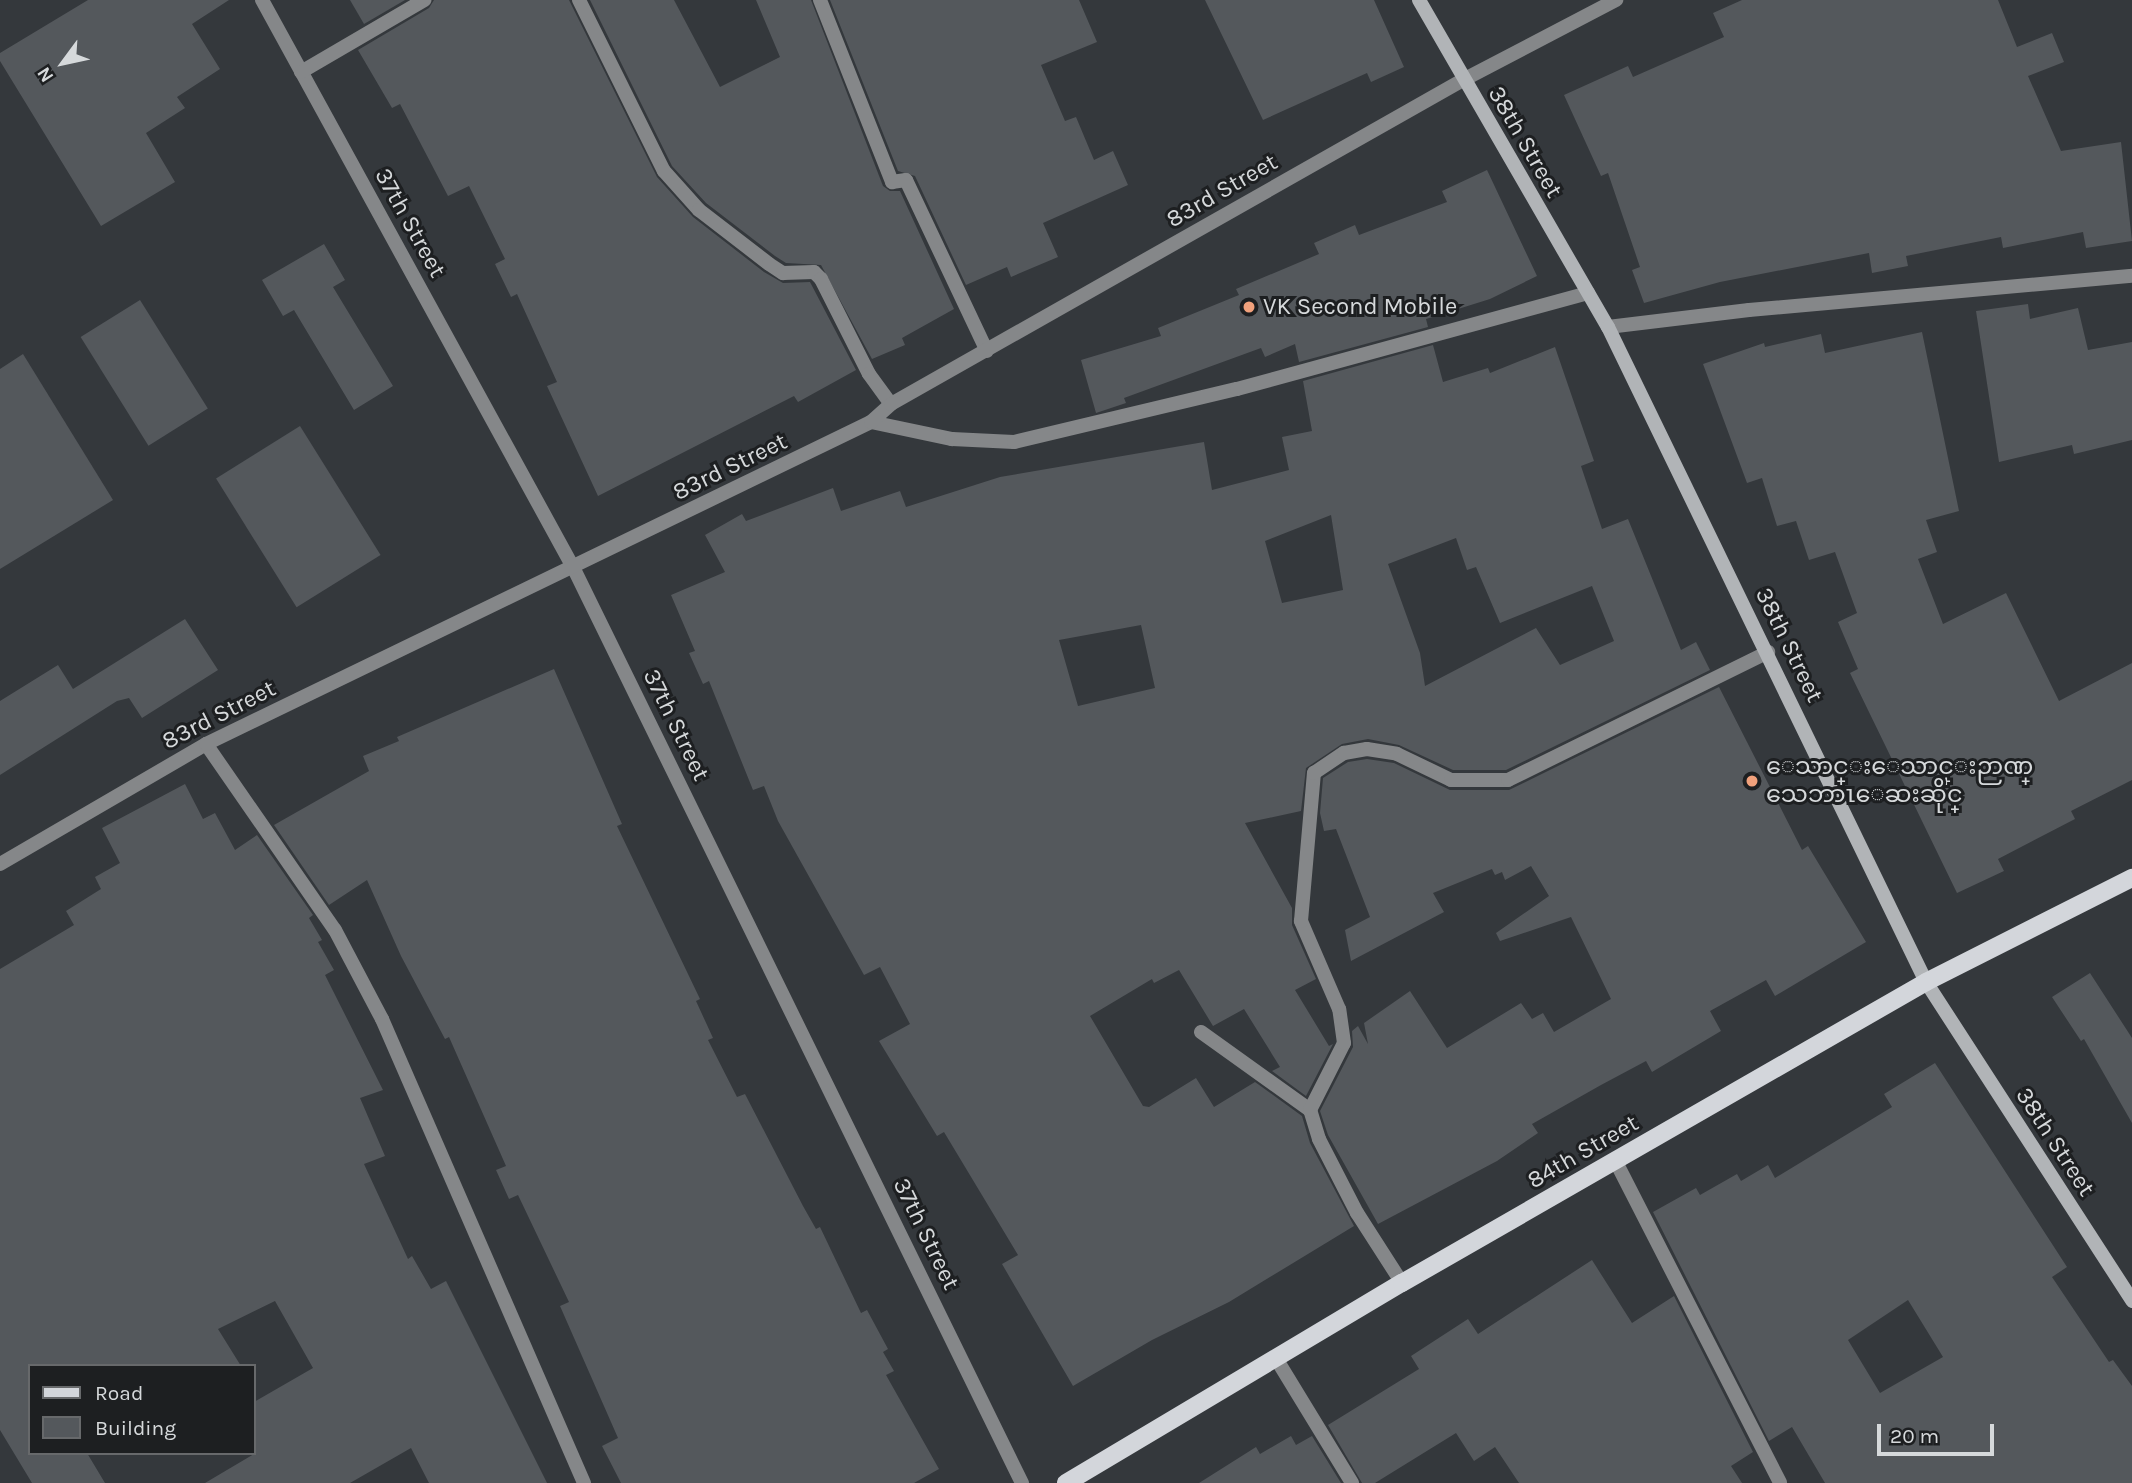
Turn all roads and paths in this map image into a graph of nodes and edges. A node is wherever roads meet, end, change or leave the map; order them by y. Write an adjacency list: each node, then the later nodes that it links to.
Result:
1 (262, 0): 7 (street, 37th Street)
2 (424, 0): 7 (street)
3 (579, 0): 13 (street)
4 (820, 0): 12 (street)
5 (1419, 0): 8 (main road, 38th Street)
6 (1616, 0): 8 (street, 83rd Street)
7 (301, 72): 15 (street, 37th Street)
8 (1463, 80): 10 (main road, 38th Street); 12 (street, 83rd Street)
9 (2132, 276): 11 (street)
10 (1588, 293): 11 (main road, 38th Street); 14 (street)
11 (1608, 327): 16 (main road, 38th Street)
12 (987, 351): 13 (street, 83rd Street)
13 (891, 404): 14 (street, 83rd Street)
14 (871, 422): 15 (street, 83rd Street)
15 (574, 569): 17 (street, 83rd Street); 28 (street, 37th Street)
16 (1768, 652): 20 (main road, 38th Street); 22 (street)
17 (206, 744): 18 (street, 83rd Street); 27 (street)
18 (0, 864)
19 (2132, 878): 20 (main road, 84th Street)
20 (1926, 982): 23 (main road, 84th Street); 25 (main road, 38th Street)
21 (1201, 1032): 22 (street)
22 (1310, 1110): 24 (street)
23 (1616, 1162): 24 (main road, 84th Street); 31 (street)
24 (1402, 1283): 26 (main road, 84th Street)
25 (2132, 1301)
26 (1277, 1360): 29 (main road, 84th Street); 30 (street)
27 (584, 1483)
28 (1023, 1483)
29 (1066, 1483)
30 (1352, 1483)
31 (1780, 1483)

